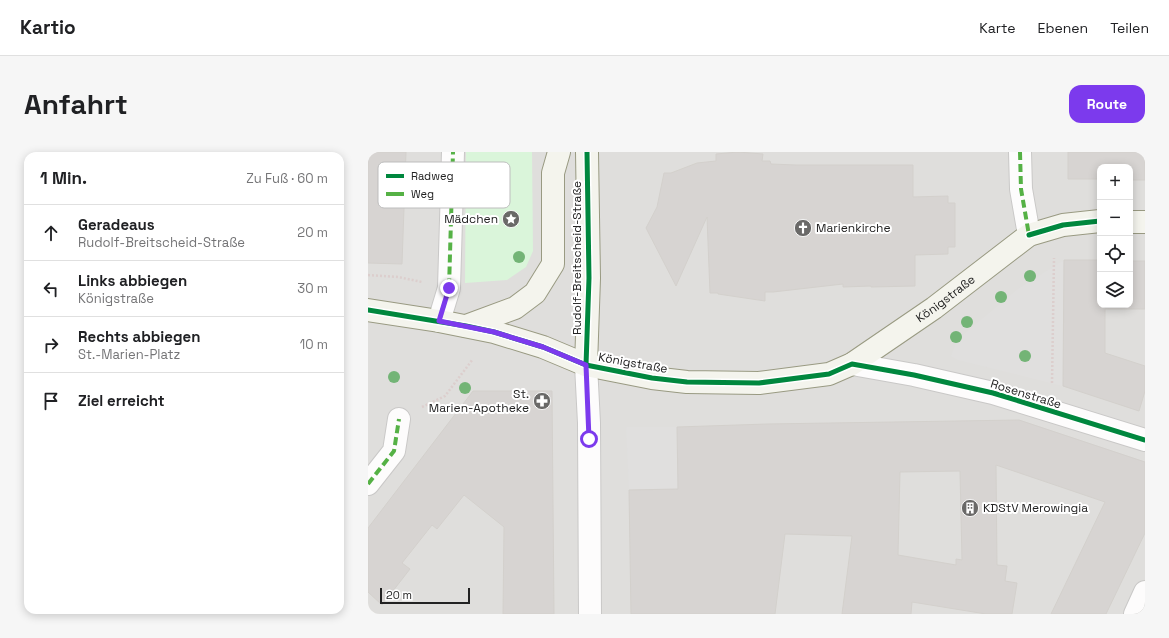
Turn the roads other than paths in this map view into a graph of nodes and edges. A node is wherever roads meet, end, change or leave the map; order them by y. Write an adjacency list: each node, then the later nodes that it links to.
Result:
1 (453, 152): 5 (street)
2 (559, 152): 13 (main road)
3 (587, 152): 15 (main road, Rudolf-Breitscheid-Straße)
4 (1020, 152): 10 (street)
5 (453, 162)
6 (451, 208): 12 (street)
7 (1097, 221): 10 (main road, Königstraße)
8 (1133, 222): 9 (main road)
9 (1145, 222)
10 (1029, 235): 14 (main road, Königstraße)
11 (368, 310): 12 (main road, Königstraße)
12 (439, 321): 13 (main road, Königstraße)
13 (466, 326): 15 (main road, Königstraße)
14 (852, 364): 15 (main road, Königstraße); 17 (street, Rosenstraße)
15 (586, 365): 20 (street, Rudolf-Breitscheid-Straße)
16 (399, 419): 18 (street)
17 (1145, 440)
18 (368, 484)
19 (1145, 592): 21 (street)
20 (590, 614)
21 (1135, 614)

